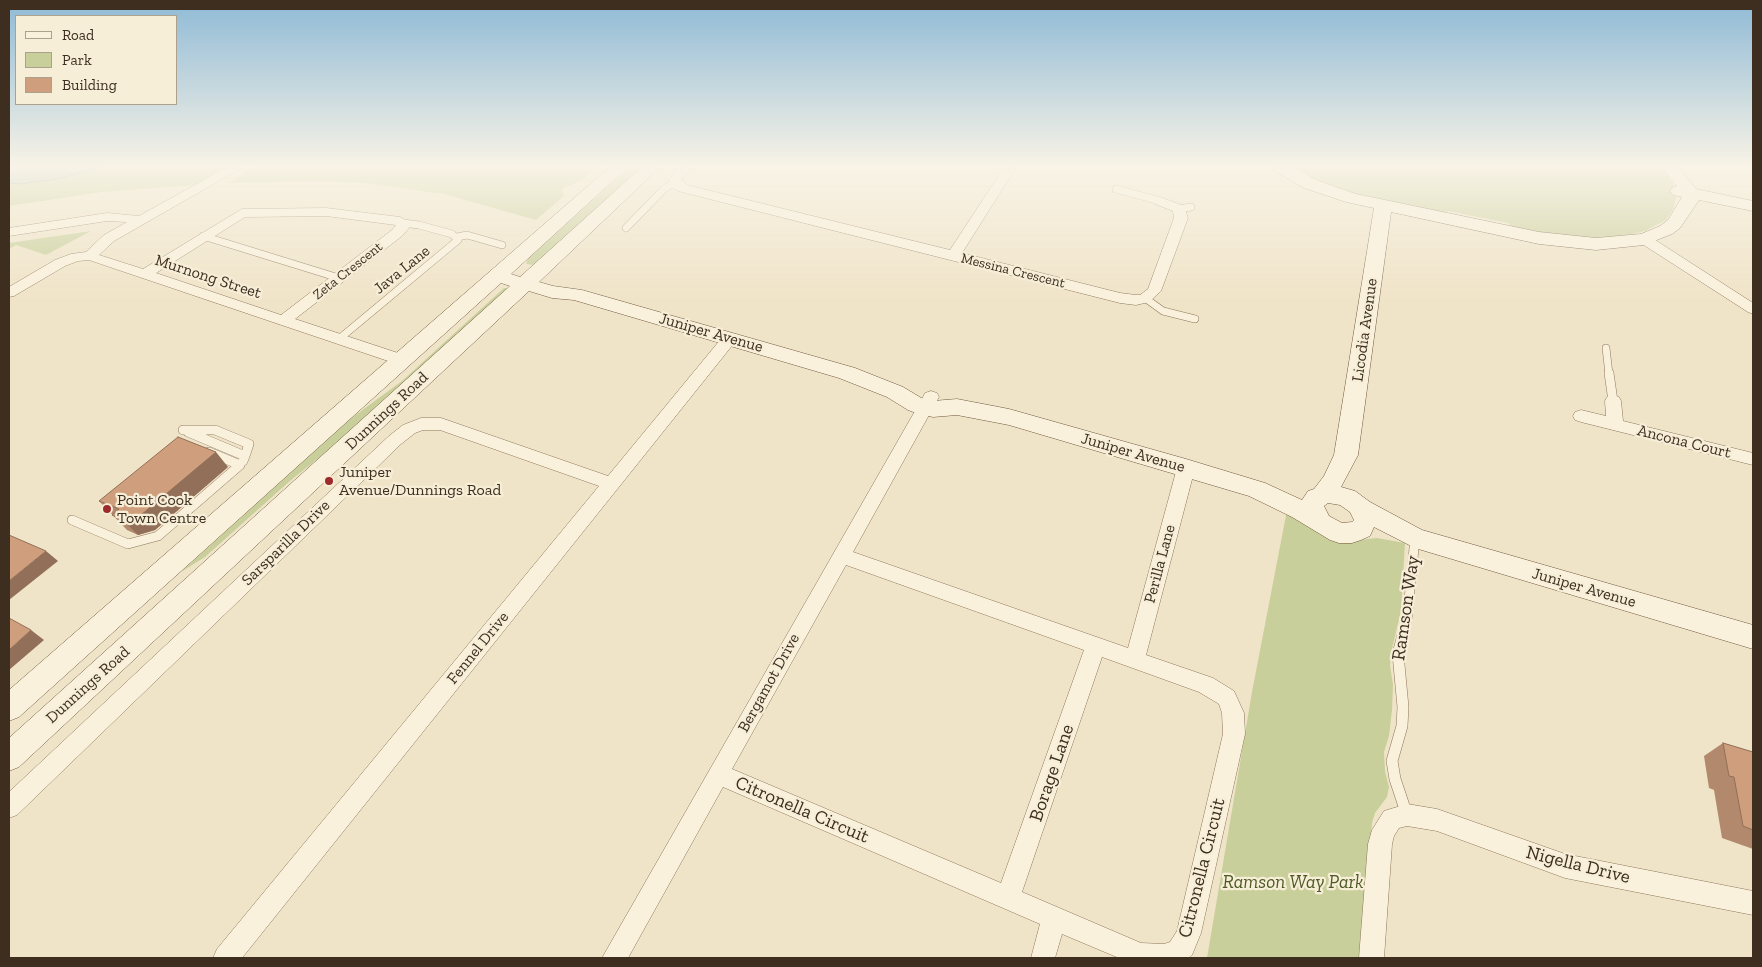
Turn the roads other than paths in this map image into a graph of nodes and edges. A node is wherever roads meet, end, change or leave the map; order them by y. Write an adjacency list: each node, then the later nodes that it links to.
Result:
1 (156, 211): 13 (street)
2 (249, 211): 20 (street, Zeta Crescent)
3 (260, 211): 16 (street, Zeta Crescent)
4 (570, 211): 26 (street, Dunnings Road)
5 (604, 211): 29 (street, Dunnings Road)
6 (642, 211): 17 (lane)
7 (777, 211): 24 (street)
8 (982, 211): 24 (street, Messina Crescent)
9 (1184, 211): 31 (street)
10 (1382, 211): 44 (street, Licodia Avenue)
11 (1413, 211): 22 (street)
12 (1679, 211): 22 (street)
13 (151, 214): 14 (street); 25 (street)
14 (136, 219): 15 (street); 19 (street)
15 (86, 221): 18 (street); 19 (street)
16 (403, 223): 21 (lane, Java Lane); 28 (street, Zeta Crescent)
17 (626, 228)
18 (9, 232)
19 (101, 236): 25 (street)
20 (203, 236): 27 (street, Zeta Crescent); 28 (lane)
21 (457, 237): 23 (lane); 36 (lane, Java Lane)
22 (1644, 239): 32 (street)
23 (502, 245)
24 (954, 255): 31 (street, Messina Crescent)
25 (83, 257): 27 (street, Murnong Street); 30 (street)
26 (501, 272): 29 (street, Juniper Avenue); 38 (street, Dunnings Road)
27 (144, 274): 34 (street, Murnong Street)
28 (339, 278): 34 (street, Zeta Crescent)
29 (529, 281): 35 (street, Juniper Avenue); 56 (street, Dunnings Road)
30 (9, 293)
31 (1146, 298): 33 (lane)
32 (1753, 309)
33 (1195, 319)
34 (284, 320): 36 (street, Murnong Street)
35 (730, 338): 40 (street, Juniper Avenue); 49 (street, Fennel Drive)
36 (339, 339): 38 (street, Murnong Street)
37 (1606, 348): 39 (lane, Ancona Court)
38 (402, 360): 59 (street, Dunnings Road)
39 (1613, 401): 42 (street, Ancona Court)
40 (928, 403): 48 (street, Juniper Avenue); 58 (street, Bergamot Drive)
41 (1581, 416): 42 (street, Ancona Court)
42 (1615, 424): 46 (street, Ancona Court)
43 (199, 448): 47 (lane)
44 (1346, 455): 51 (street, Licodia Avenue); 52 (street, Licodia Avenue)
45 (245, 456): 45 (lane); 47 (lane)
46 (1753, 460)
47 (240, 465): 53 (lane)
48 (1186, 468): 50 (street, Juniper Avenue); 62 (street, Perilla Lane)
49 (612, 484): 66 (street, Sarsparilla Drive); 71 (street, Fennel Drive)
50 (1257, 489): 51 (street, Juniper Avenue); 54 (street, Juniper Avenue)
51 (1321, 496): 52 (street); 54 (street)
52 (1360, 506): 55 (street); 57 (street, Juniper Avenue)
53 (72, 520)
54 (1318, 521): 55 (street)
55 (1352, 533): 57 (street, Juniper Avenue)
56 (249, 538): 59 (street); 64 (street, Dunnings Road)
57 (1415, 538): 60 (street, Juniper Avenue); 67 (lane, Ramson Way)
58 (841, 555): 61 (street, Citronella Circuit); 65 (street, Bergamot Drive)
59 (140, 592): 63 (street, Dunnings Road)
60 (1753, 638)
61 (1096, 646): 62 (street, Citronella Circuit); 68 (street, Borage Lane)
62 (1135, 660): 70 (street, Citronella Circuit)
63 (9, 708)
64 (9, 757)
65 (718, 774): 68 (street, Citronella Circuit); 72 (street, Bergamot Drive)
66 (9, 807)
67 (1407, 815): 69 (street, Nigella Drive); 74 (street)
68 (1007, 899): 70 (street, Citronella Circuit)
69 (1753, 902)
70 (1054, 919): 73 (street)
71 (226, 958)
72 (614, 958)
73 (1043, 958)
74 (1371, 958)

